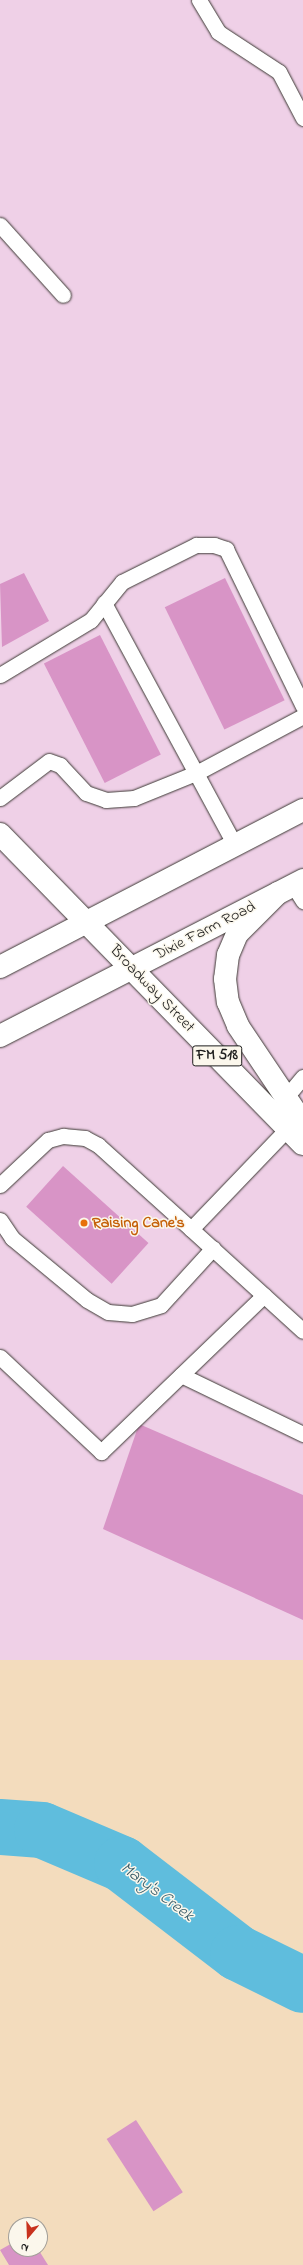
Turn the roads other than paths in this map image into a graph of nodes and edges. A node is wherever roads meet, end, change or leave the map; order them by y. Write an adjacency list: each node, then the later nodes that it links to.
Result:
1 (199, 0): 2 (lane)
2 (303, 118)
3 (0, 225): 4 (lane)
4 (63, 295)
5 (104, 603): 6 (lane); 7 (lane); 9 (lane)
6 (0, 675)
7 (303, 706)
8 (303, 716): 9 (lane)
9 (196, 773): 10 (lane); 13 (lane)
10 (0, 798)
11 (303, 810): 13 (main road)
12 (0, 834): 15 (main road, Broadway Street / FM 518)
13 (235, 845): 15 (main road)
14 (294, 890): 17 (main road, Dixie Farm Road); 20 (main road)
15 (86, 922): 16 (main road); 17 (main road, Broadway Street / FM 518)
16 (0, 967)
17 (132, 968): 18 (main road, Dixie Farm Road); 21 (main road, Broadway Street / FM 518)
18 (0, 1036)
19 (303, 1078): 20 (lane)
20 (286, 1097): 21 (main road)
21 (295, 1126): 22 (main road, Broadway Street / FM 518); 25 (lane)
22 (303, 1144)
23 (0, 1184): 25 (lane)
24 (0, 1220): 26 (lane)
25 (191, 1229): 26 (lane)
26 (213, 1248): 27 (lane)
27 (264, 1295): 28 (lane); 30 (lane)
28 (303, 1331)
29 (0, 1357): 30 (lane)
30 (181, 1375): 31 (lane)
31 (303, 1434)

